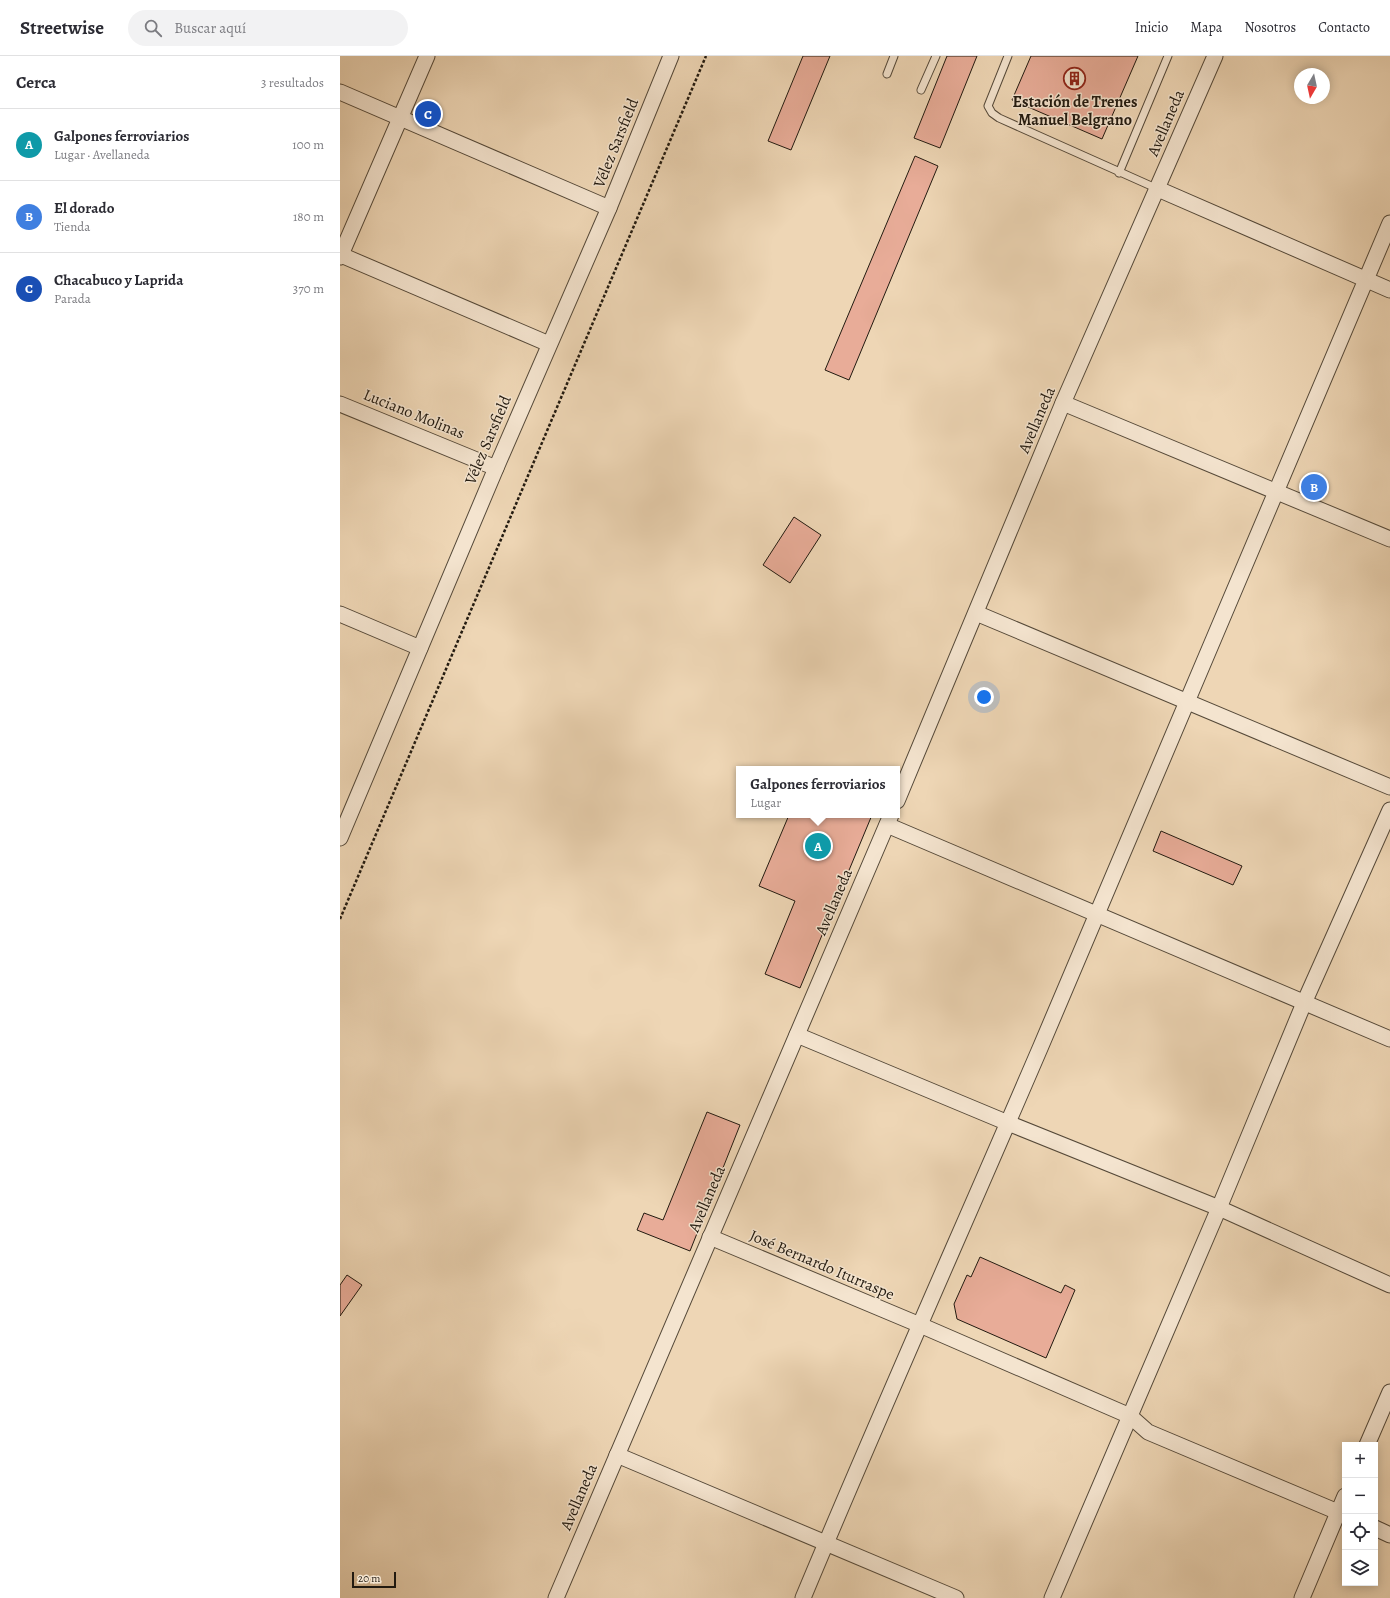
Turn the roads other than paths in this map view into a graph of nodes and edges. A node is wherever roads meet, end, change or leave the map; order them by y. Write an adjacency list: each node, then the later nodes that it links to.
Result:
1 (427, 56): 11 (street)
2 (671, 56): 14 (street, Vélez Sarsfield)
3 (894, 56): 8 (lane)
4 (936, 56): 9 (lane)
5 (1008, 56): 12 (lane)
6 (1168, 56): 12 (lane)
7 (1215, 56): 13 (street, Avellaneda)
8 (887, 74)
9 (921, 90)
10 (340, 92): 11 (street)
11 (400, 118): 14 (street); 16 (street)
12 (1119, 173): 13 (lane)
13 (1158, 190): 17 (street); 20 (street, Avellaneda)
14 (609, 208): 19 (street, Vélez Sarsfield)
15 (1390, 223): 17 (street)
16 (340, 256): 19 (street)
17 (1366, 280): 18 (street); 23 (street)
18 (1390, 290)
19 (549, 344): 22 (street, Vélez Sarsfield)
20 (1063, 403): 23 (street); 25 (street, Avellaneda)
21 (340, 404): 22 (street, Luciano Molinas)
22 (496, 468): 27 (street, Vélez Sarsfield)
23 (1277, 491): 24 (street); 28 (street)
24 (1390, 538)
25 (976, 613): 28 (street); 30 (street, Avellaneda)
26 (340, 614): 27 (street)
27 (420, 648): 33 (street, Vélez Sarsfield)
28 (1186, 702): 29 (street); 34 (street)
29 (1390, 787)
30 (900, 794)
31 (1390, 810): 35 (street)
32 (889, 820): 34 (street); 36 (street, Avellaneda)
33 (340, 838)
34 (1097, 914): 35 (street); 38 (street)
35 (1304, 1003): 37 (street); 39 (street)
36 (797, 1036): 38 (street); 40 (street, Avellaneda)
37 (1390, 1039)
38 (1008, 1123): 39 (street); 42 (street)
39 (1219, 1208): 41 (street); 44 (street)
40 (710, 1237): 42 (street, José Bernardo Iturraspe); 46 (street, Avellaneda)
41 (1390, 1285)
42 (920, 1325): 44 (street, José Bernardo Iturraspe); 50 (street)
43 (1390, 1392): 45 (street)
44 (1130, 1416): 47 (street, José Bernardo Iturraspe); 54 (street)
45 (1368, 1442)
46 (617, 1455): 50 (street); 51 (street, Avellaneda)
47 (1342, 1513): 55 (street)
48 (1378, 1529): 49 (street)
49 (1390, 1535)
50 (826, 1544): 52 (street); 53 (street)
51 (556, 1598)
52 (803, 1598)
53 (956, 1598)
54 (1052, 1598)
55 (1302, 1598)

